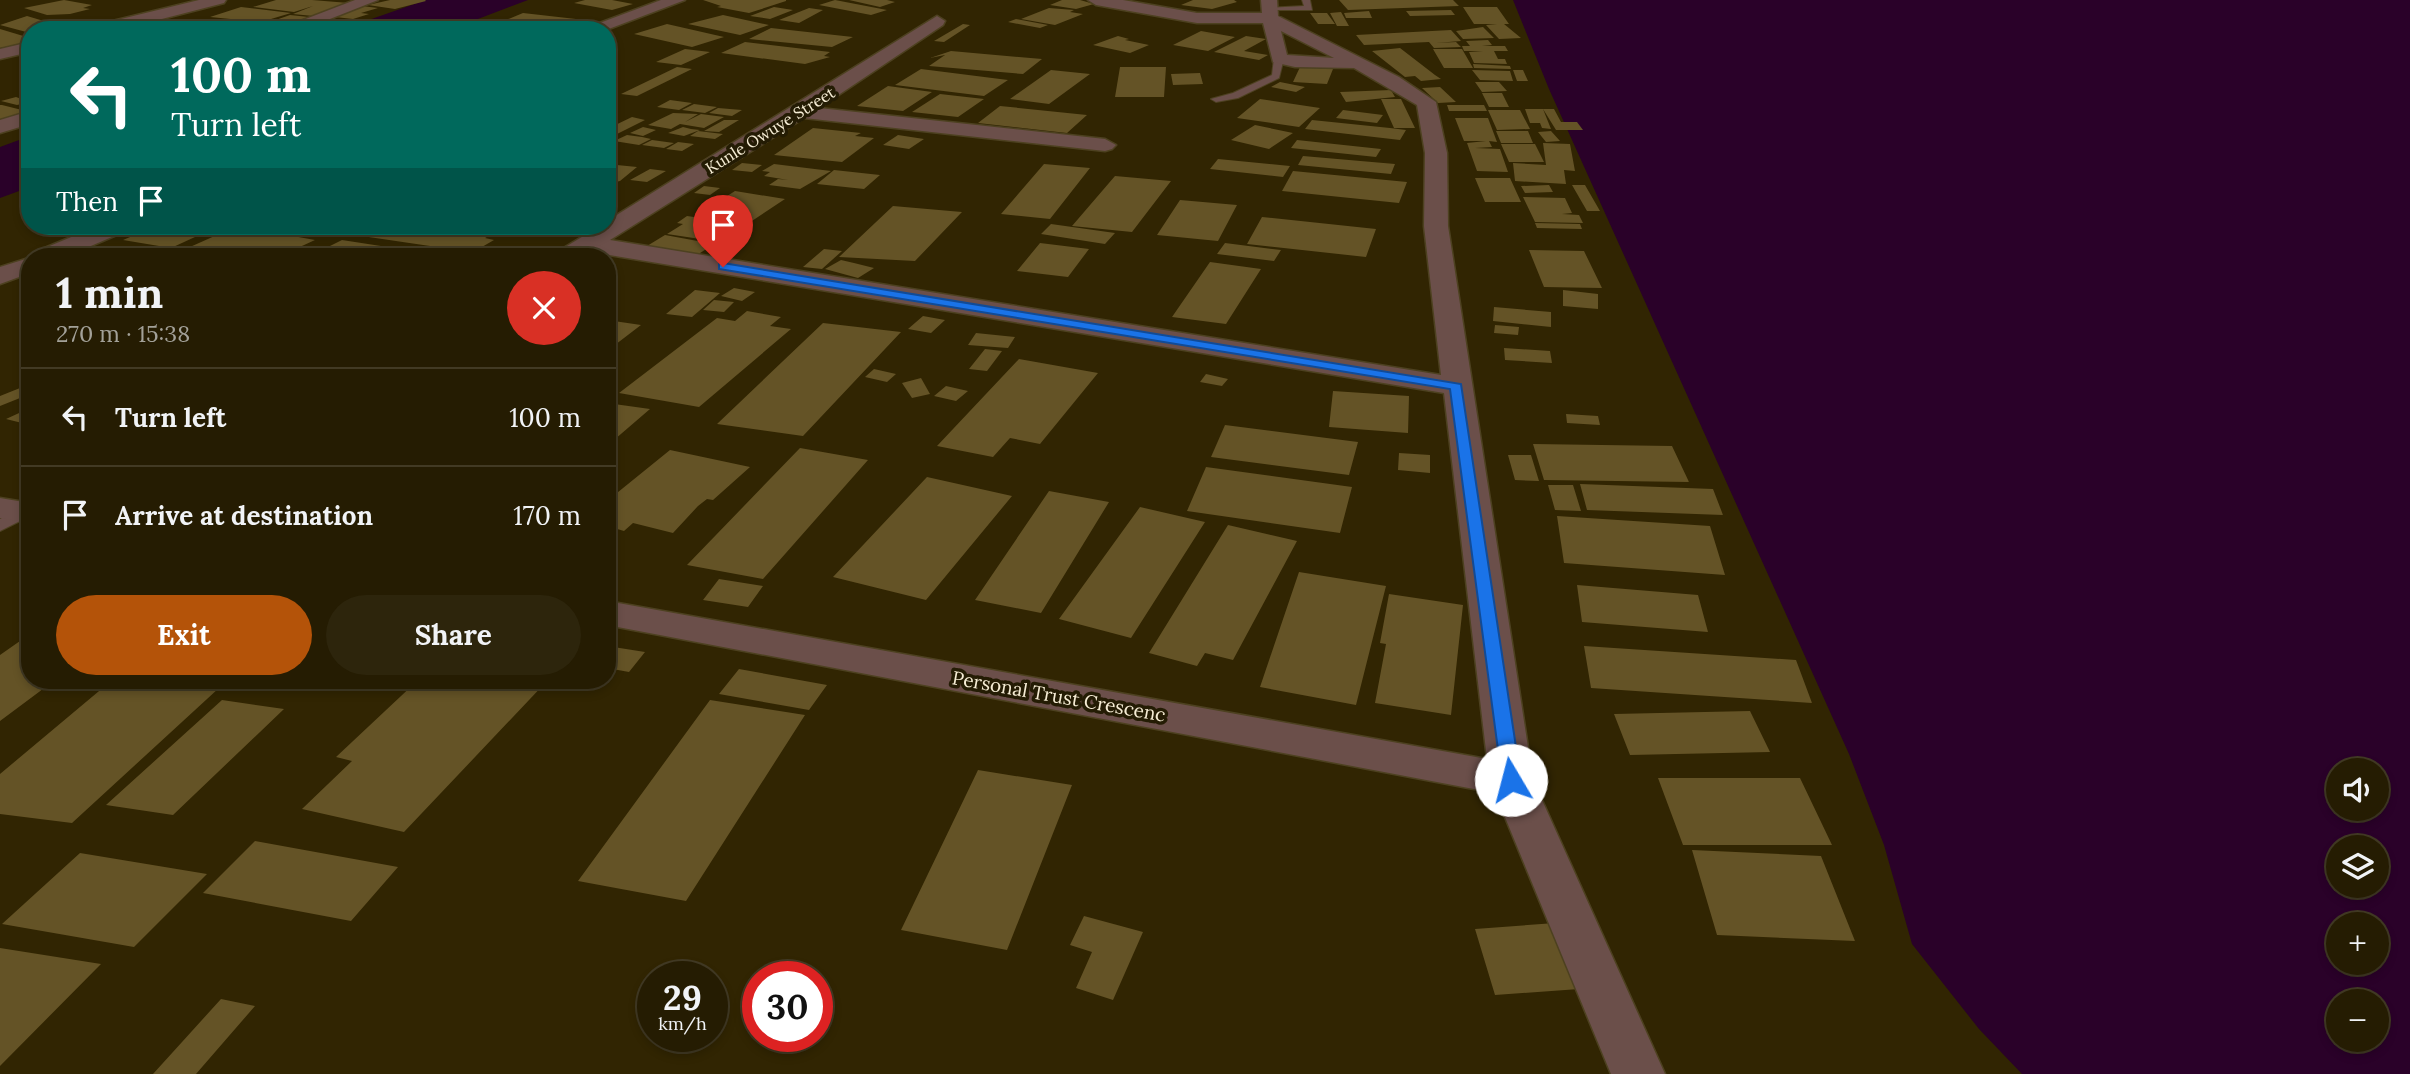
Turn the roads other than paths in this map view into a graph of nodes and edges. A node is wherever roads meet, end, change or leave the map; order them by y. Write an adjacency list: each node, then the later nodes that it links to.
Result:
1 (218, 0): 8 (street)
2 (370, 0): 9 (street)
3 (677, 0): 10 (street)
4 (1096, 0): 6 (street)
5 (1306, 0): 6 (lane)
6 (1270, 9): 13 (street); 14 (street)
7 (937, 20): 16 (street, Kunle Owuye Street)
8 (134, 21)
9 (310, 21)
10 (615, 21)
11 (21, 49): 12 (street)
12 (0, 54)
13 (1279, 58): 14 (street); 15 (lane)
14 (1358, 64): 28 (street)
15 (1216, 99)
16 (800, 112): 19 (street); 20 (street, Kunle Owuye Street)
17 (21, 120): 18 (street)
18 (0, 127)
19 (1105, 145)
20 (616, 227)
21 (97, 235): 23 (street)
22 (603, 235): 24 (street, Kunle Owuye Street)
23 (65, 248)
24 (582, 248)
25 (616, 257): 28 (street)
26 (21, 268): 27 (street)
27 (0, 276)
28 (1457, 386): 30 (street)
29 (616, 615): 30 (street, Personal Trust Crescenc)
30 (1511, 780): 31 (street)
31 (1637, 1074)

